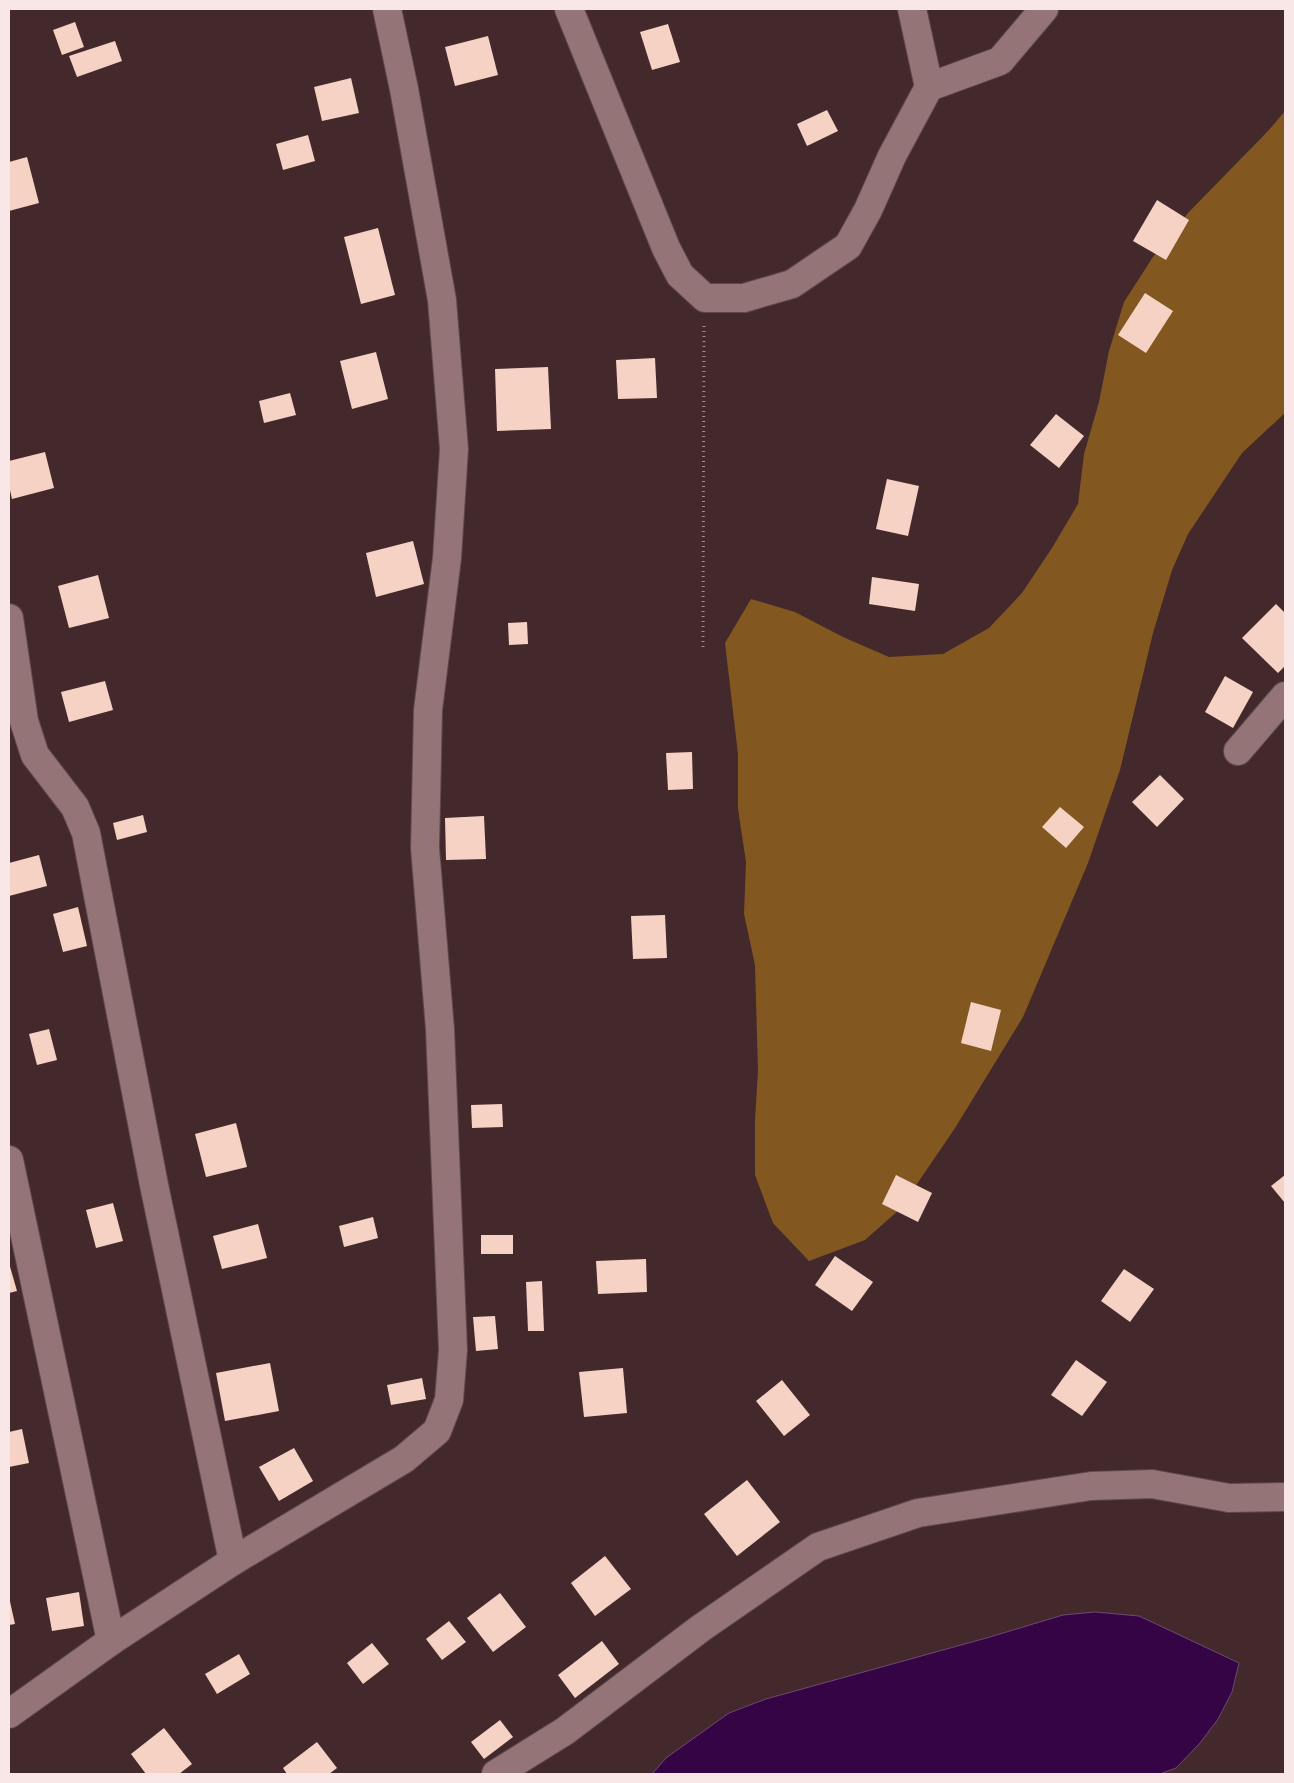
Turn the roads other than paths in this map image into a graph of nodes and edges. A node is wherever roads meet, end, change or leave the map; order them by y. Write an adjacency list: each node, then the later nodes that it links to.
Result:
1 (387, 9): 11 (street)
2 (569, 9): 5 (street)
3 (912, 9): 5 (street)
4 (1044, 9): 5 (street)
5 (928, 87)
6 (9, 618): 11 (street)
7 (1285, 696): 8 (street)
8 (1238, 751)
9 (9, 1160): 12 (street)
10 (1285, 1497): 14 (street)
11 (233, 1561): 12 (street)
12 (111, 1641): 13 (street)
13 (9, 1714)
14 (496, 1774)

